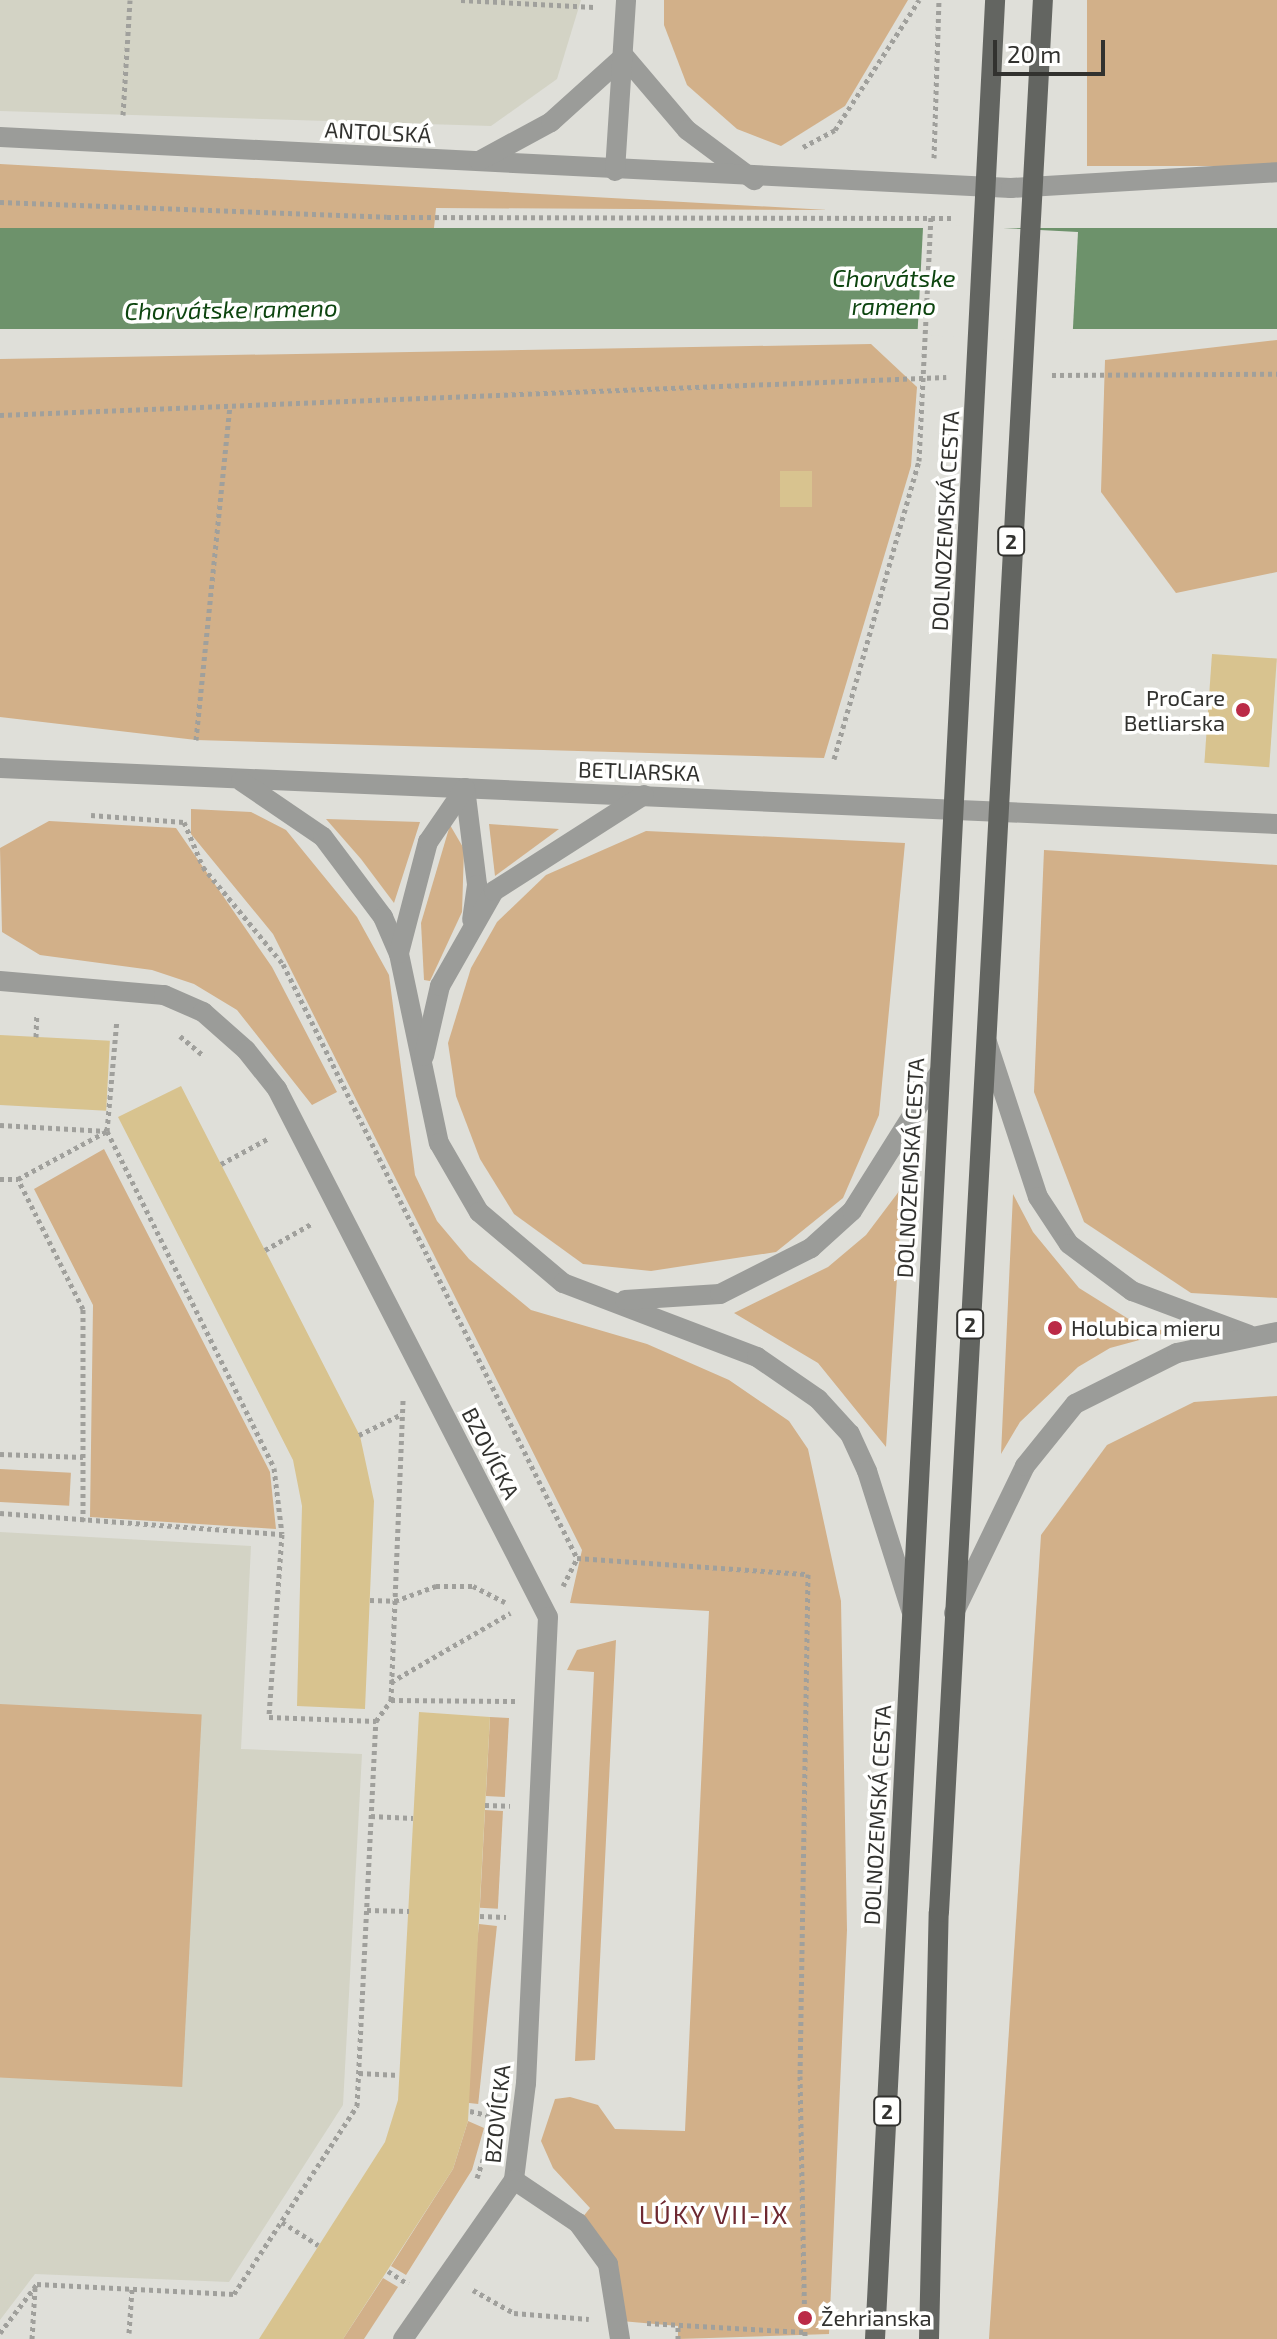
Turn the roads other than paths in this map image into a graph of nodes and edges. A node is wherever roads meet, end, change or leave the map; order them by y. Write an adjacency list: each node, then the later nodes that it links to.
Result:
1 (626, 0): 6 (street)
2 (983, 0): 5 (street)
3 (995, 0): 5 (main road, DOLNOZEMSKÁ CESTA / 2)
4 (1043, 0): 20 (main road, 2)
5 (993, 23): 22 (main road, DOLNOZEMSKÁ CESTA / 2)
6 (624, 56): 8 (street); 9 (street); 11 (street)
7 (0, 137): 8 (street, ANTOLSKÁ)
8 (479, 161): 9 (street, ANTOLSKÁ)
9 (615, 171): 11 (street, ANTOLSKÁ)
10 (1277, 172): 11 (street, ANTOLSKÁ)
11 (754, 180)
12 (0, 768): 13 (street, BETLIARSKA)
13 (237, 779): 14 (street, BETLIARSKA); 18 (street)
14 (465, 788): 15 (street, BETLIARSKA); 17 (street); 18 (street)
15 (644, 795): 16 (street, BETLIARSKA); 17 (street)
16 (1277, 824)
17 (472, 920): 21 (street)
18 (399, 954): 21 (street)
19 (0, 981): 28 (street, BZOVÍCKA)
20 (985, 1035): 25 (street); 27 (main road, 2)
21 (423, 1063): 23 (street)
22 (939, 1073): 23 (street); 26 (main road, DOLNOZEMSKÁ CESTA / 2)
23 (610, 1301): 26 (street)
24 (1277, 1332): 25 (street)
25 (1249, 1335): 27 (street)
26 (911, 1610): 31 (main road, DOLNOZEMSKÁ CESTA / 2)
27 (954, 1613): 32 (main road, 2)
28 (514, 2180): 29 (street, BZOVÍCKA); 30 (street, BZOVÍCKA)
29 (403, 2339)
30 (620, 2339)
31 (875, 2339)
32 (929, 2339)

